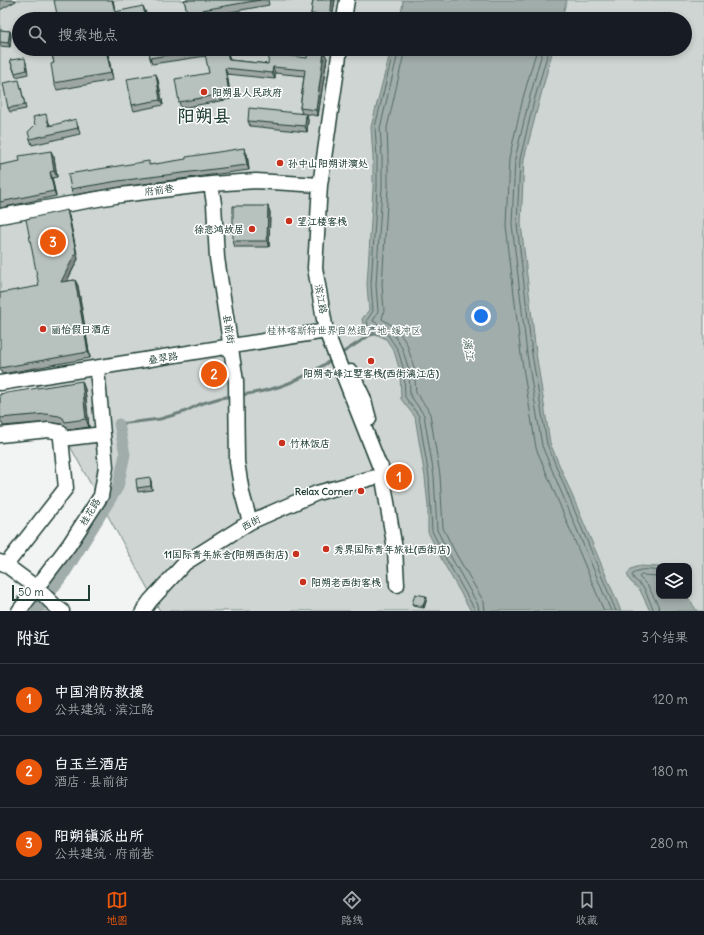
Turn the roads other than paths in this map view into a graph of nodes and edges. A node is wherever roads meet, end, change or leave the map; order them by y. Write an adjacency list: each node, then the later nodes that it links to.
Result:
1 (347, 0): 2 (street)
2 (345, 12)
3 (339, 56): 5 (street, 滨江路)
4 (211, 184): 5 (street, 府前巷); 6 (street, 府前巷); 8 (street, 县前街)
5 (320, 185): 7 (street, 滨江路)
6 (0, 216)
7 (326, 331): 8 (street, 叠翠路); 10 (street); 14 (street); 14 (street, 滨江路)
8 (231, 347): 9 (street, 叠翠路); 15 (street, 县前街)
9 (97, 369): 10 (street, 叠翠路); 11 (street, 桂花路)
10 (0, 383)
11 (103, 433): 13 (street); 18 (street, 桂花路)
12 (0, 435): 13 (street)
13 (61, 439): 16 (street)
14 (383, 475): 15 (street, 西街); 17 (street, 滨江路)
15 (250, 522): 21 (street, 西街)
16 (3, 564): 18 (street)
17 (397, 585)
18 (37, 588): 19 (street); 20 (street, 桂花路)
19 (58, 609)
20 (19, 611)
21 (143, 611)

